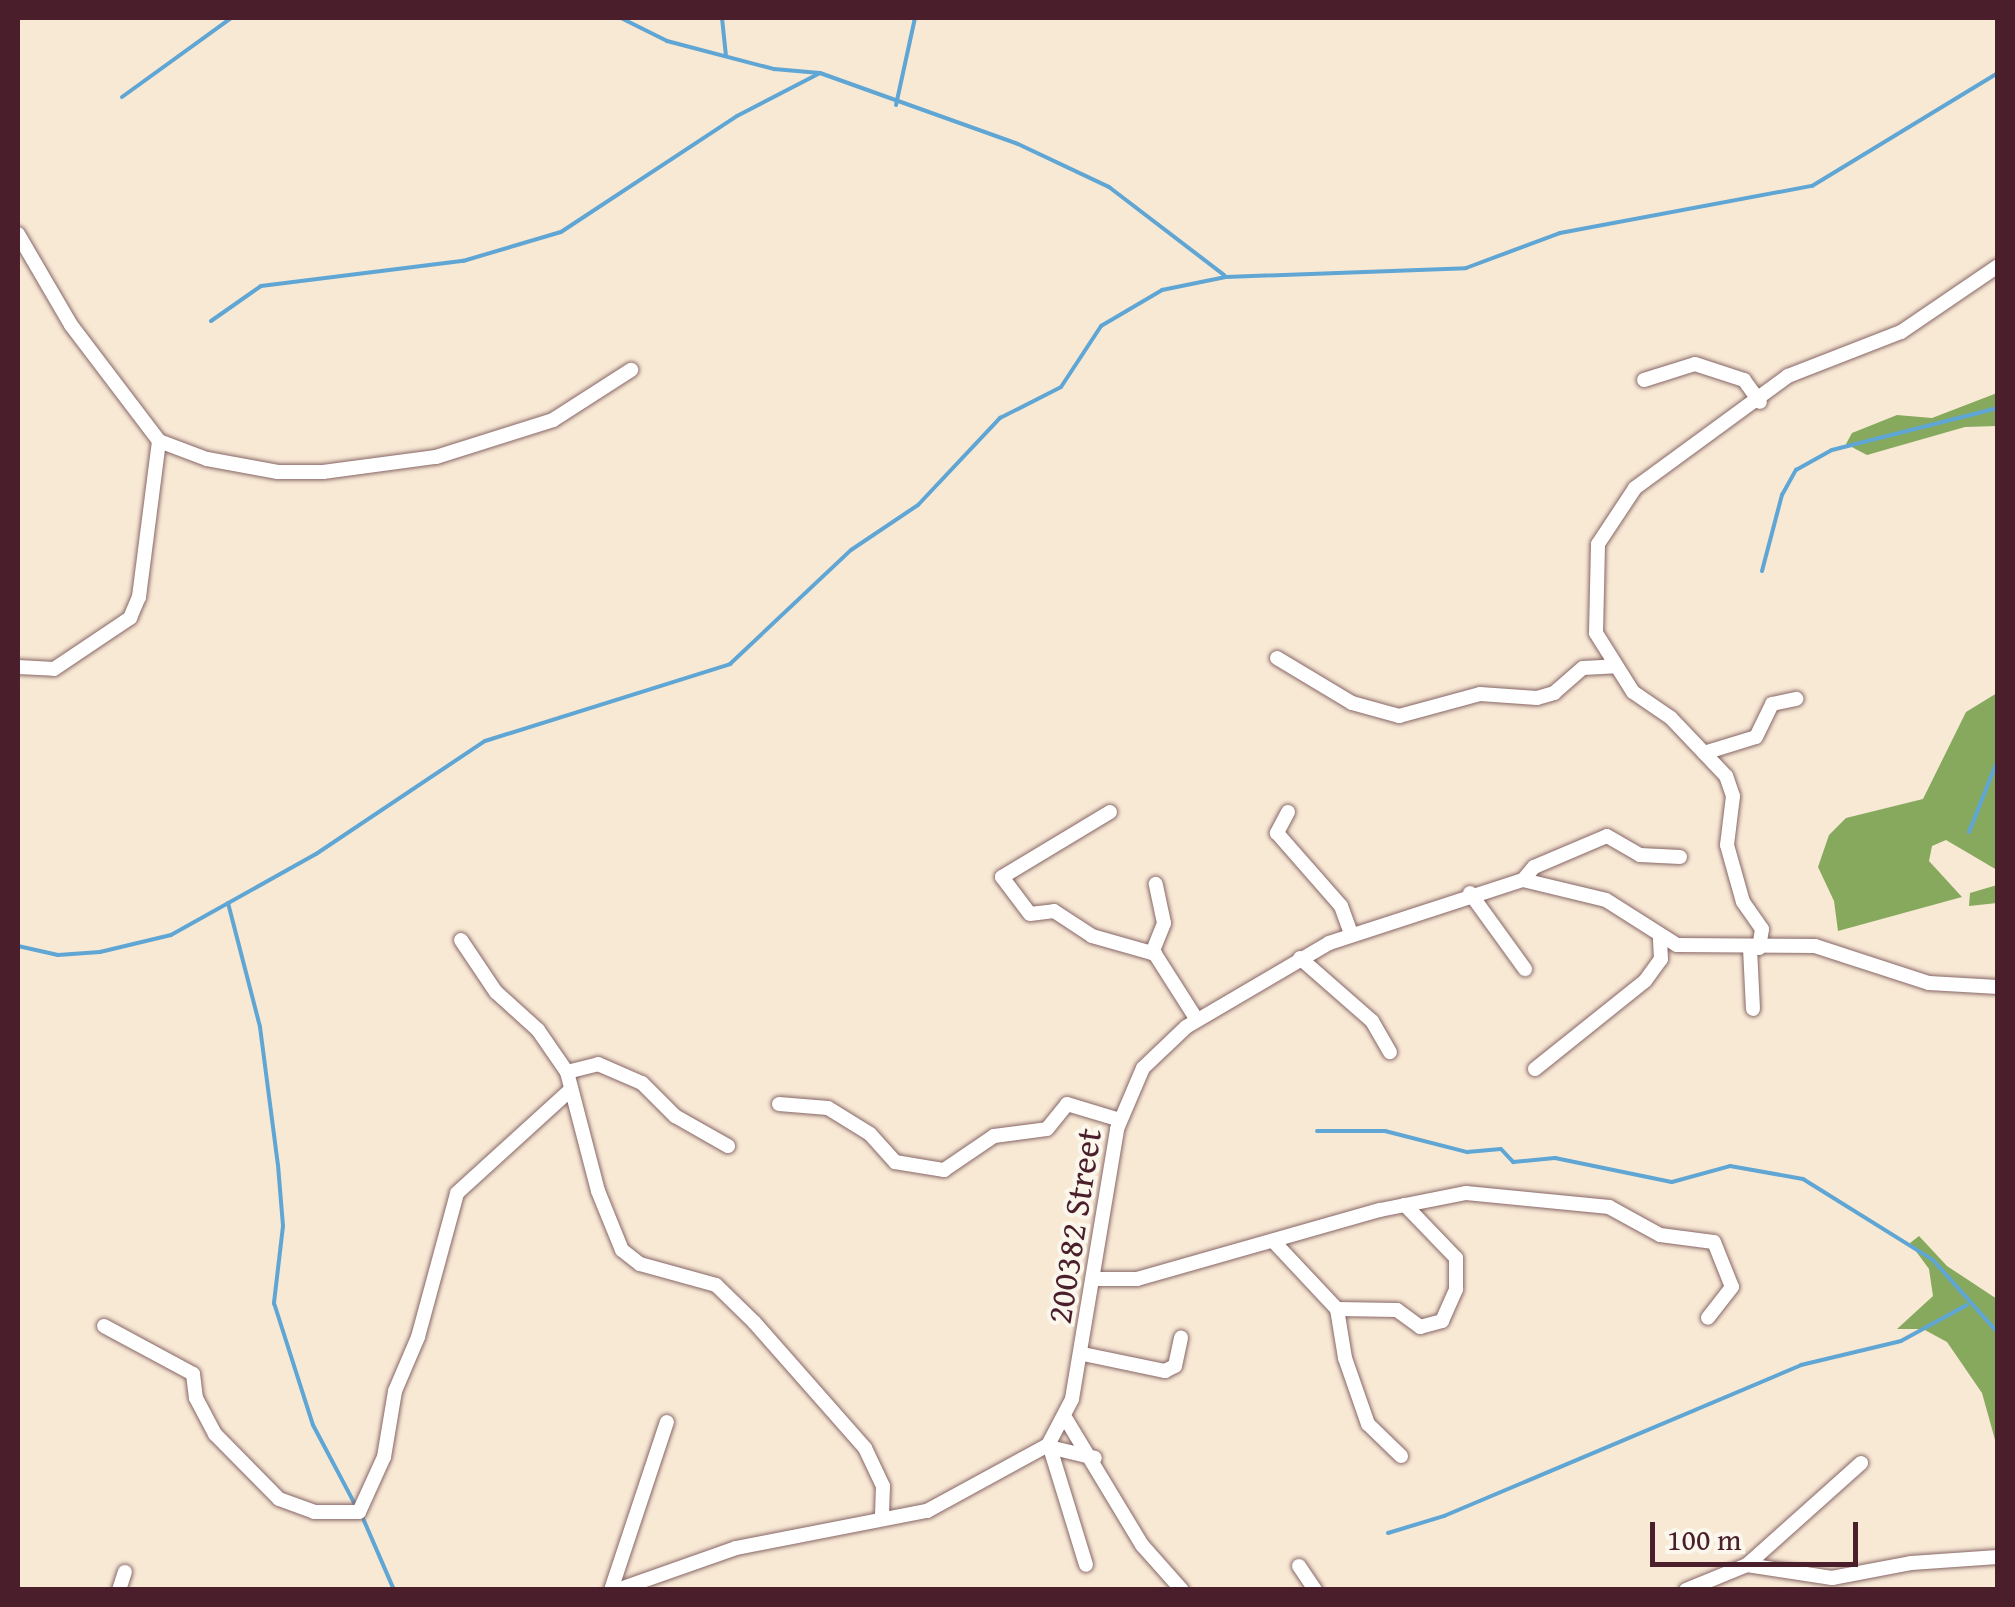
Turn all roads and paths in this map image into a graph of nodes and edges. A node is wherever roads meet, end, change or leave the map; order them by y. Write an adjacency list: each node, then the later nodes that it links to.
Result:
1 (18, 234): 6 (street)
2 (1998, 266): 5 (street)
3 (631, 370): 6 (street)
4 (1644, 380): 5 (street)
5 (1760, 402): 8 (street)
6 (159, 441): 9 (street)
7 (1277, 658): 8 (street)
8 (1616, 666): 11 (street)
9 (18, 667)
10 (1796, 699): 11 (street)
11 (1704, 753): 21 (street)
12 (1110, 812): 22 (street)
13 (1288, 812): 18 (street)
14 (1680, 858): 15 (street)
15 (1523, 880): 17 (street, 200382 Street); 19 (street, 200382 Street)
16 (1156, 884): 22 (street)
17 (1470, 893): 18 (street, 200382 Street); 24 (street)
18 (1351, 934): 23 (street, 200382 Street)
19 (1660, 938): 21 (street); 29 (street)
20 (461, 940): 30 (street)
21 (1754, 948): 25 (street); 26 (street)
22 (1152, 953): 27 (street)
23 (1300, 958): 27 (street, 200382 Street); 28 (street)
24 (1525, 969)
25 (1998, 988)
26 (1753, 1009)
27 (1197, 1020): 33 (street, 200382 Street)
28 (1390, 1052)
29 (1535, 1069)
30 (567, 1072): 31 (street); 34 (street)
31 (570, 1090): 40 (street); 49 (street)
32 (778, 1104): 33 (street)
33 (1120, 1120): 37 (street, 200382 Street)
34 (728, 1146)
35 (1405, 1204): 36 (street); 38 (street); 39 (street)
36 (1275, 1243): 37 (street); 38 (street)
37 (1097, 1278): 42 (street, 200382 Street)
38 (1338, 1309): 46 (street)
39 (1708, 1318)
40 (104, 1326)
41 (1181, 1338): 42 (street)
42 (1082, 1354): 43 (street, 200382 Street)
43 (1066, 1420): 45 (street, 200382 Street); 47 (street)
44 (667, 1422): 57 (street)
45 (1050, 1448): 47 (street); 49 (street, 200382 Street); 52 (street)
46 (1401, 1456)
47 (1095, 1458): 58 (street)
48 (1862, 1463): 51 (street)
49 (882, 1517): 57 (street, 200382 Street)
50 (1998, 1557): 55 (street)
51 (1747, 1564): 55 (street); 60 (street)
52 (1086, 1565)
53 (1299, 1566): 59 (street)
54 (125, 1572): 56 (street)
55 (1870, 1572): 61 (street)
56 (118, 1590)
57 (614, 1590)
58 (1182, 1590)
59 (1315, 1590)
60 (1686, 1590)
61 (1865, 1590)

